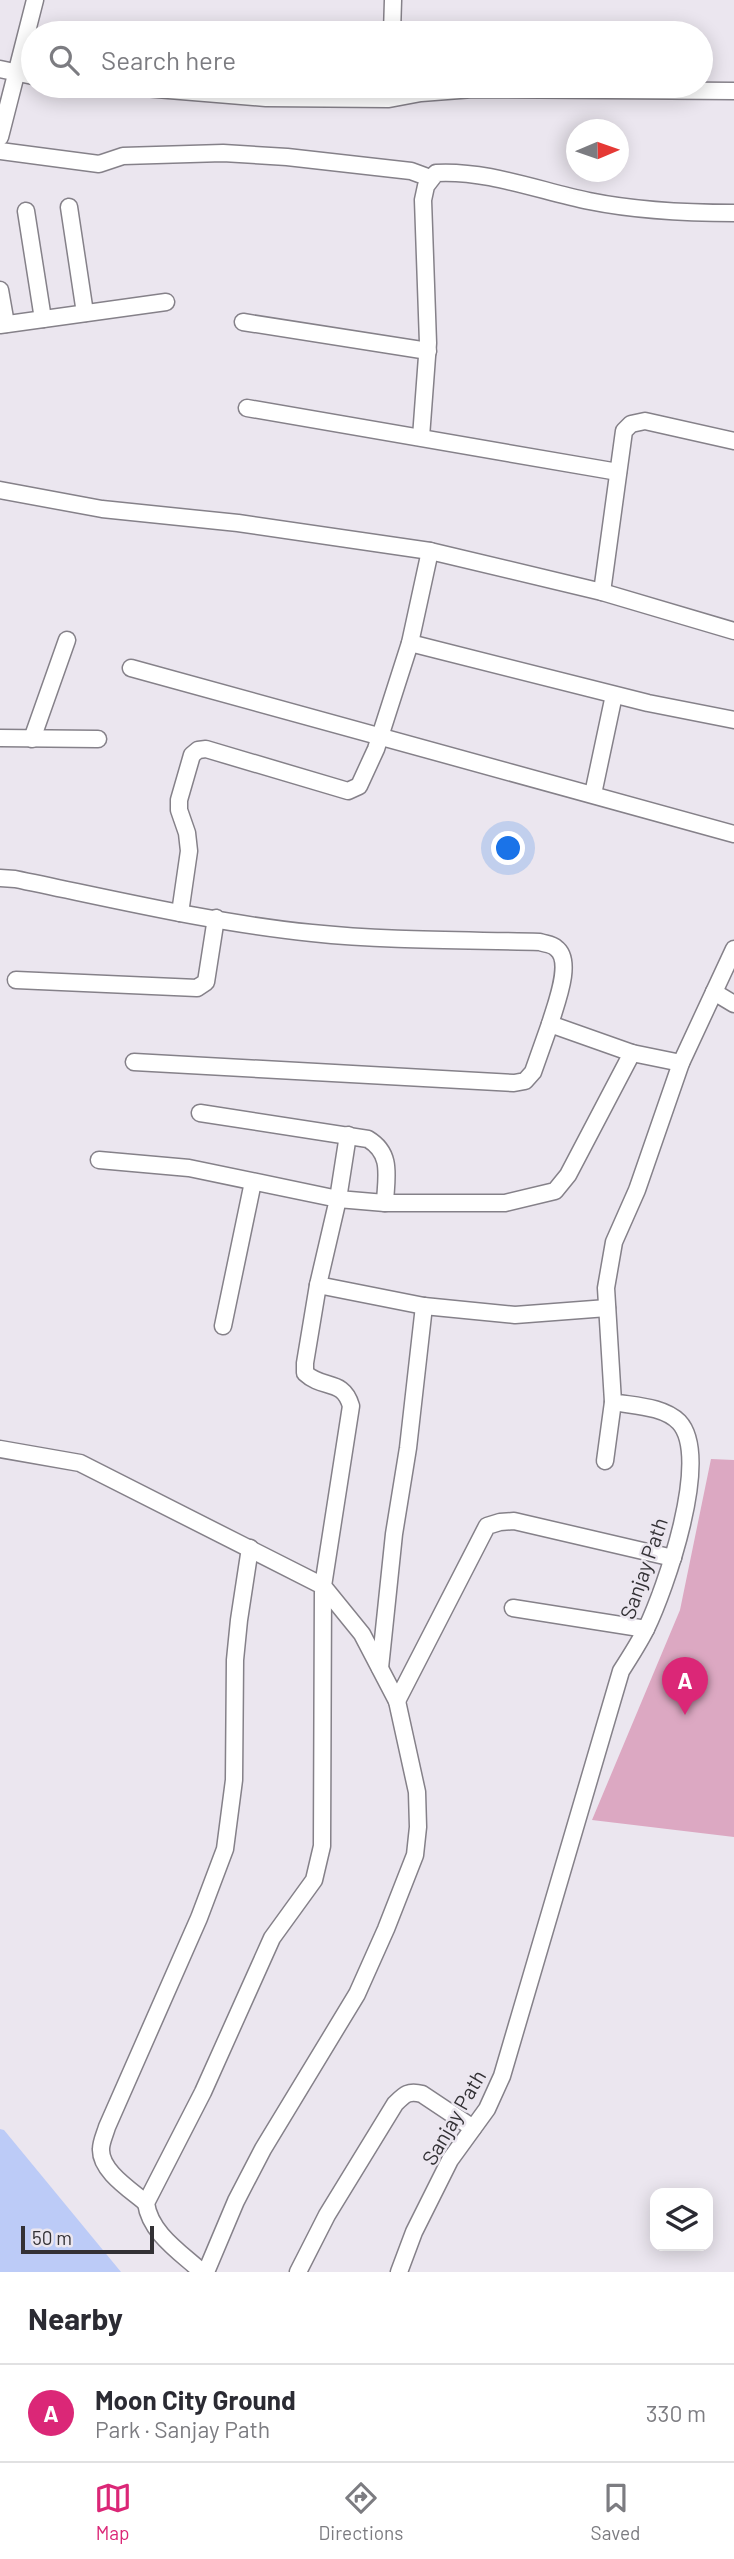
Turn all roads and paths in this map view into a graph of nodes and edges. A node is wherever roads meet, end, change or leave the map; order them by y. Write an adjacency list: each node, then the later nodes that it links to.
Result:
1 (34, 0): 3 (street)
2 (393, 0): 4 (street)
3 (26, 21)
4 (392, 21)
5 (21, 34): 6 (street)
6 (7, 71): 9 (street)
7 (713, 91): 8 (street)
8 (734, 91)
9 (0, 137)
10 (0, 151): 11 (street)
11 (430, 178): 14 (street); 21 (street)
12 (69, 207): 17 (street)
13 (26, 211): 18 (street)
14 (734, 213)
15 (0, 290): 20 (street)
16 (166, 302): 17 (street)
17 (85, 313): 18 (street)
18 (43, 319): 20 (street)
19 (243, 322): 21 (street)
20 (3, 324)
21 (428, 351): 23 (street)
22 (247, 408): 23 (street)
23 (421, 437): 25 (street)
24 (734, 441): 25 (street)
25 (618, 472): 28 (street)
26 (0, 490): 27 (street)
27 (430, 551): 28 (street); 31 (street)
28 (602, 592): 29 (street)
29 (734, 631)
30 (67, 640): 37 (street)
31 (410, 643): 33 (street); 35 (street)
32 (131, 668): 35 (street)
33 (614, 695): 34 (street); 39 (street)
34 (734, 720)
35 (380, 735): 39 (street); 42 (street)
36 (0, 738): 37 (street)
37 (32, 739): 38 (street)
38 (98, 739)
39 (593, 794): 40 (street)
40 (734, 834)
41 (0, 878): 42 (street)
42 (180, 912): 43 (street)
43 (216, 918): 45 (street); 48 (street)
44 (734, 949): 46 (street)
45 (16, 980)
46 (714, 992): 47 (street); 51 (street)
47 (734, 1004)
48 (550, 1024): 49 (street); 50 (street)
49 (632, 1053): 51 (street); 57 (street)
50 (134, 1062)
51 (681, 1063): 60 (street)
52 (200, 1113): 53 (street)
53 (348, 1135): 56 (street); 57 (street)
54 (99, 1160): 55 (street)
55 (253, 1182): 56 (street); 61 (street)
56 (338, 1199): 57 (street); 58 (street)
57 (385, 1203)
58 (318, 1285): 59 (street); 67 (street)
59 (424, 1306): 60 (street); 70 (street)
60 (607, 1308): 62 (street)
61 (223, 1326)
62 (613, 1402): 64 (street); 66 (street, Sanjay Path)
63 (0, 1449): 65 (street)
64 (605, 1461)
65 (250, 1548): 67 (street); 73 (street)
66 (673, 1558): 69 (street, Sanjay Path); 71 (street)
67 (323, 1586): 70 (street); 73 (street)
68 (513, 1608): 69 (street)
69 (646, 1629): 72 (street, Sanjay Path)
70 (380, 1668): 71 (street)
71 (397, 1701): 74 (street)
72 (474, 2128): 75 (street); 76 (street, Sanjay Path)
73 (146, 2203): 74 (street)
74 (204, 2272)
75 (298, 2272)
76 (399, 2272)

